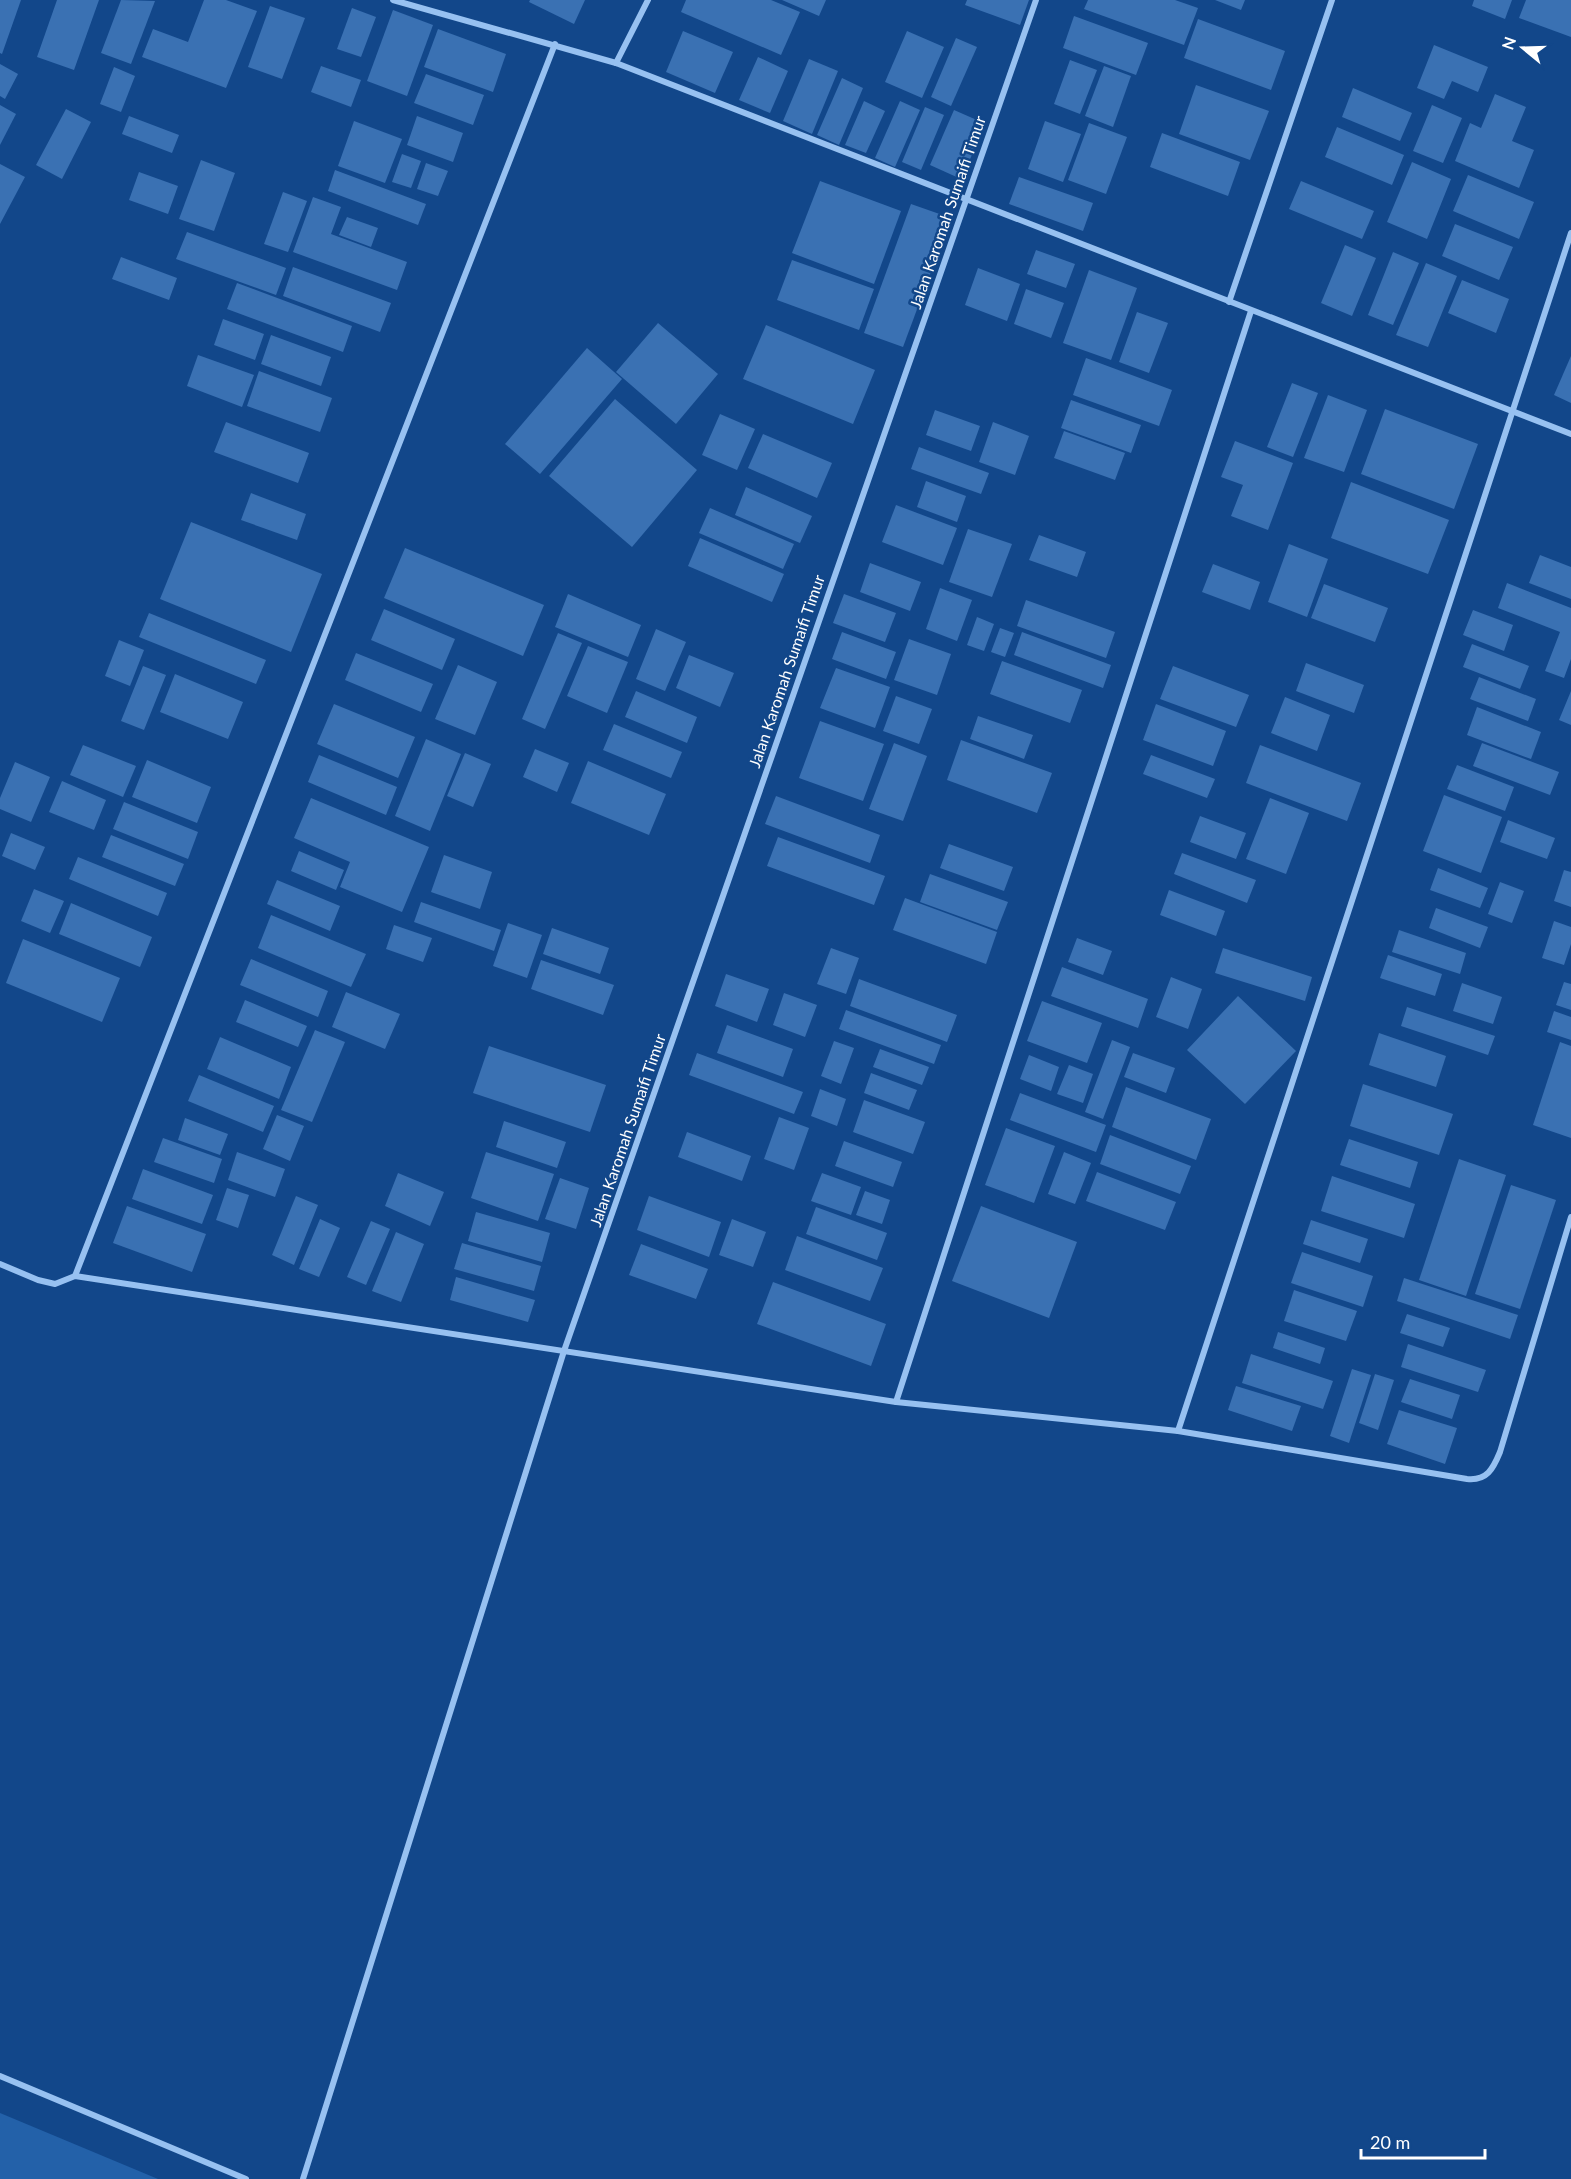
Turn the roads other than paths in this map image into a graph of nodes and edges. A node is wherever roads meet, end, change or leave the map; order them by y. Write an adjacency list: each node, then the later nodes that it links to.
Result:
1 (393, 0): 5 (street)
2 (648, 0): 6 (street)
3 (1036, 0): 7 (street, Jalan Karomah Sumaifi Timur)
4 (1332, 0): 9 (street)
5 (555, 44): 6 (street); 15 (street)
6 (616, 63): 7 (street)
7 (966, 201): 9 (street); 16 (street, Jalan Karomah Sumaifi Timur)
8 (1571, 233): 11 (street)
9 (1229, 302): 10 (street)
10 (1251, 311): 11 (street); 17 (street)
11 (1513, 413): 12 (street); 18 (street)
12 (1571, 434)
13 (1571, 1217): 18 (street)
14 (0, 1264): 15 (street)
15 (75, 1276): 16 (street)
16 (564, 1351): 17 (street); 21 (street, Jalan Karomah Sumaifi Timur)
17 (896, 1402): 18 (street)
18 (1178, 1431)
19 (0, 2076): 20 (street)
20 (246, 2179)
21 (303, 2179)

